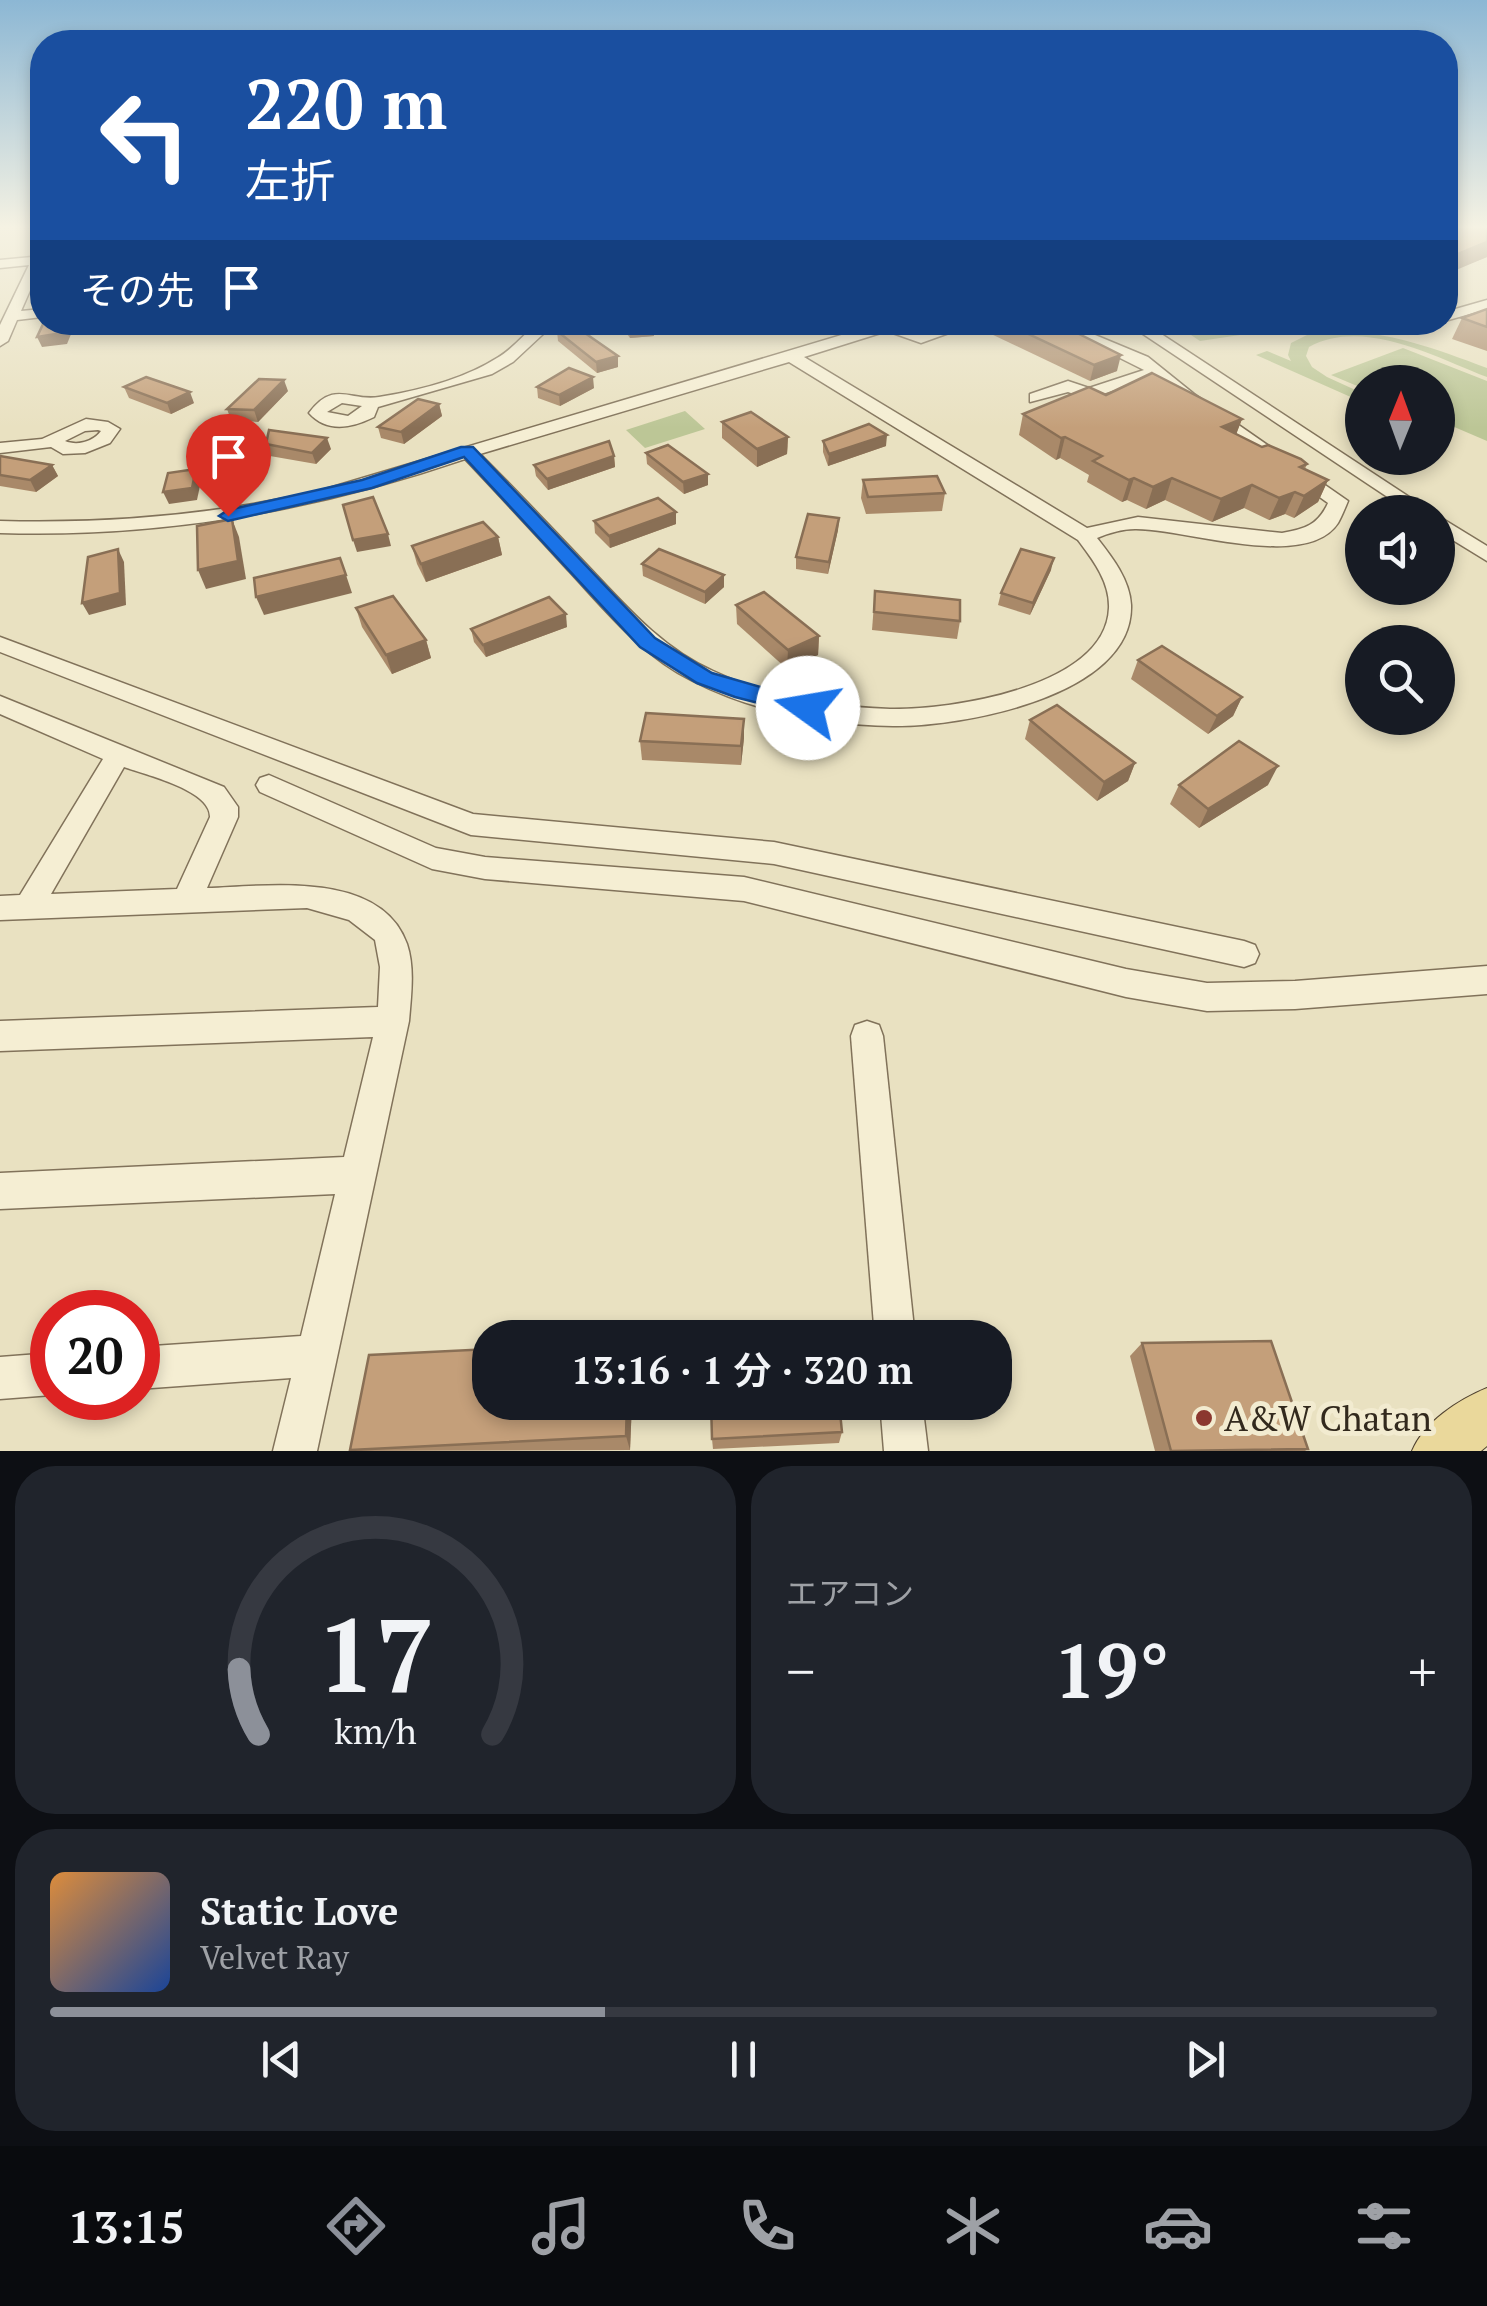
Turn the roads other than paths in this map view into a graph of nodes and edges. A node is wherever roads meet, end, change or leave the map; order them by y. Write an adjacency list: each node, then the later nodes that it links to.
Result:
1 (23, 293): 5 (street)
2 (1487, 304): 3 (street)
3 (1458, 313)
4 (30, 314): 5 (street)
5 (12, 316): 10 (street)
6 (531, 335): 14 (street)
7 (861, 335): 11 (street)
8 (1085, 335): 12 (street)
9 (1152, 335): 18 (street)
10 (0, 341)
11 (792, 357): 17 (street); 21 (street)
12 (1158, 371): 13 (street); 21 (street)
13 (1036, 398)
14 (372, 404)
15 (54, 441): 16 (street)
16 (0, 448)
17 (467, 450): 19 (street); 21 (street)
18 (1396, 495)
19 (0, 528)
20 (1455, 533): 22 (street)
21 (1085, 536)
22 (1487, 554)
23 (0, 644): 29 (street)
24 (5, 714): 25 (street)
25 (118, 755): 27 (street); 28 (street)
26 (269, 785): 30 (street)
27 (186, 901): 28 (street); 31 (street)
28 (14, 907)
29 (1244, 954)
30 (1487, 980)
31 (393, 1021): 32 (street); 34 (street)
32 (0, 1036)
33 (867, 1036): 36 (street)
34 (358, 1175): 35 (street); 37 (street)
35 (0, 1191)
36 (894, 1320)
37 (318, 1356): 38 (street); 43 (street)
38 (160, 1367)
39 (30, 1376): 40 (street)
40 (0, 1378)
41 (1487, 1414): 45 (main road)
42 (903, 1420): 44 (street)
43 (295, 1451)
44 (906, 1451)
45 (1438, 1451)

